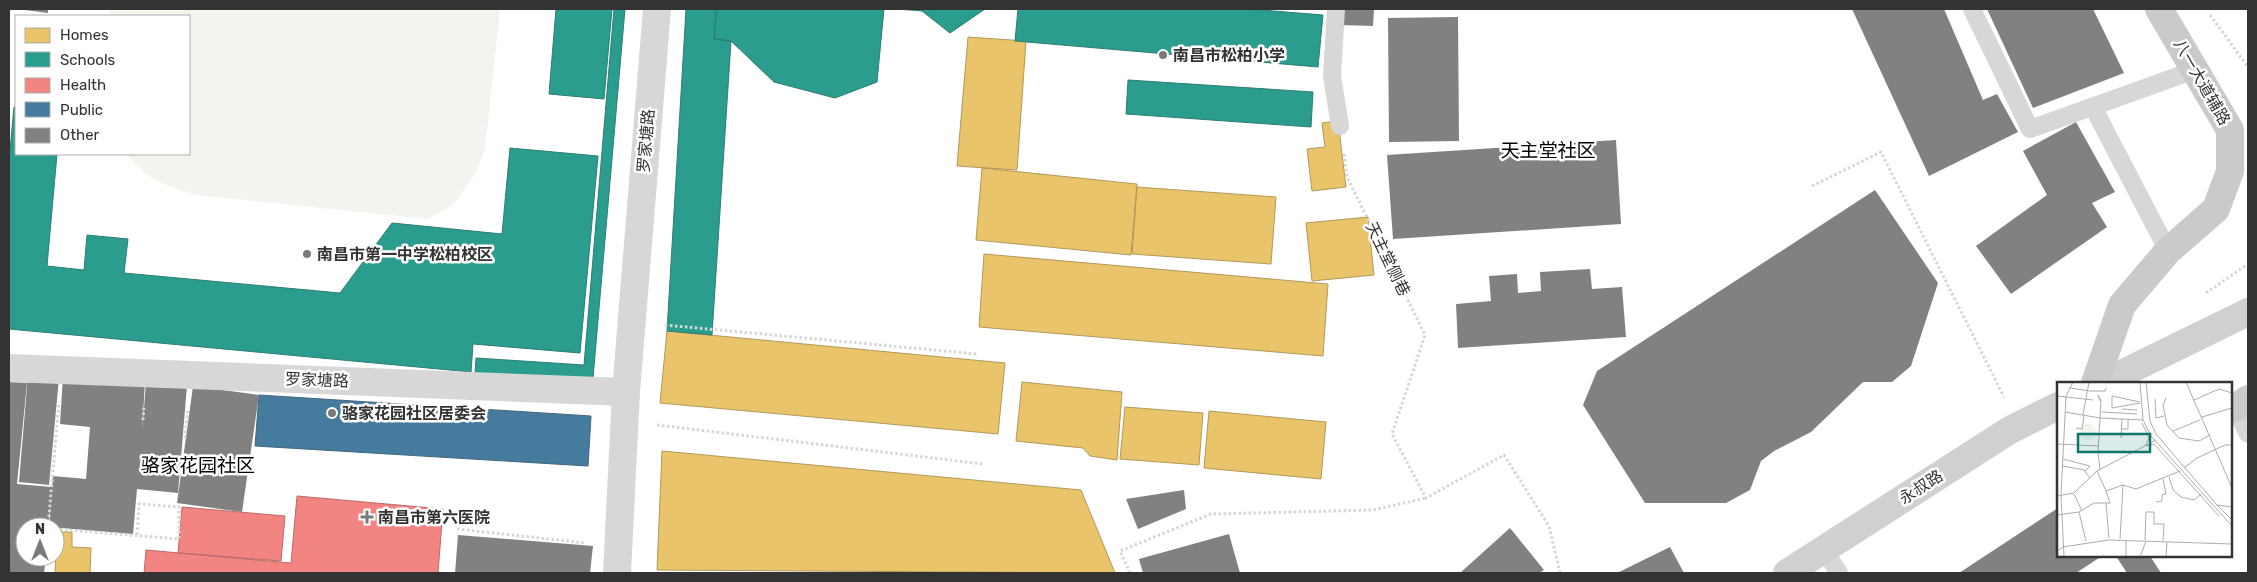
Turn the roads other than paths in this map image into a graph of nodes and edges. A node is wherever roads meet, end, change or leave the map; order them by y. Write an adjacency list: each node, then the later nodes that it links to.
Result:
1 (657, 9): 13 (street, 罗家塘路)
2 (1336, 9): 7 (lane)
3 (1972, 9): 6 (lane)
4 (2159, 9): 5 (main road, 八一大道辅路)
5 (2195, 70): 6 (lane); 8 (main road, 八一大道辅路)
6 (2093, 106): 8 (lane)
7 (1340, 126)
8 (2168, 251): 11 (main road, 八一大道辅路)
9 (2248, 312): 12 (street)
10 (9, 368): 13 (street, 罗家塘路)
11 (2095, 382)
12 (2105, 382)
13 (626, 392): 18 (street, 罗家塘路)
14 (2238, 405): 16 (lane)
15 (2057, 407): 17 (street, 永叔路)
16 (2248, 434)
17 (1824, 550): 19 (street, 永叔路); 20 (lane)
18 (617, 573)
19 (1787, 573)
20 (1839, 573)

